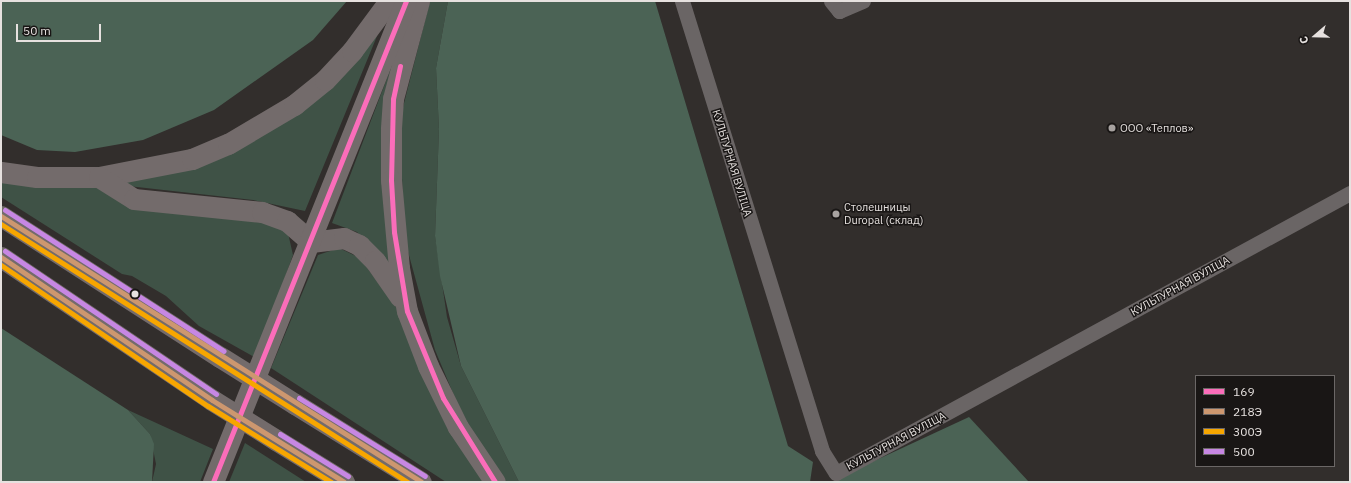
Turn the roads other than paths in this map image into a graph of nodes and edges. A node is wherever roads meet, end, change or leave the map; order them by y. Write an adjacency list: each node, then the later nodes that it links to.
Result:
1 (390, 1): 8 (highway)
2 (406, 1): 11 (highway)
3 (419, 1): 13 (highway)
4 (682, 1): 9 (street, КУЛЬТУРНАЯ ВУЛІЦА)
5 (831, 1): 6 (street)
6 (863, 1)
7 (1, 172): 8 (highway)
8 (99, 177): 11 (highway)
9 (1350, 193)
10 (1, 216): 16 (highway, bridge)
11 (311, 242): 13 (highway); 14 (highway)
12 (1, 257): 15 (highway, bridge)
13 (407, 311): 17 (highway)
14 (214, 482)
15 (344, 482)
16 (420, 482)
17 (495, 482)

